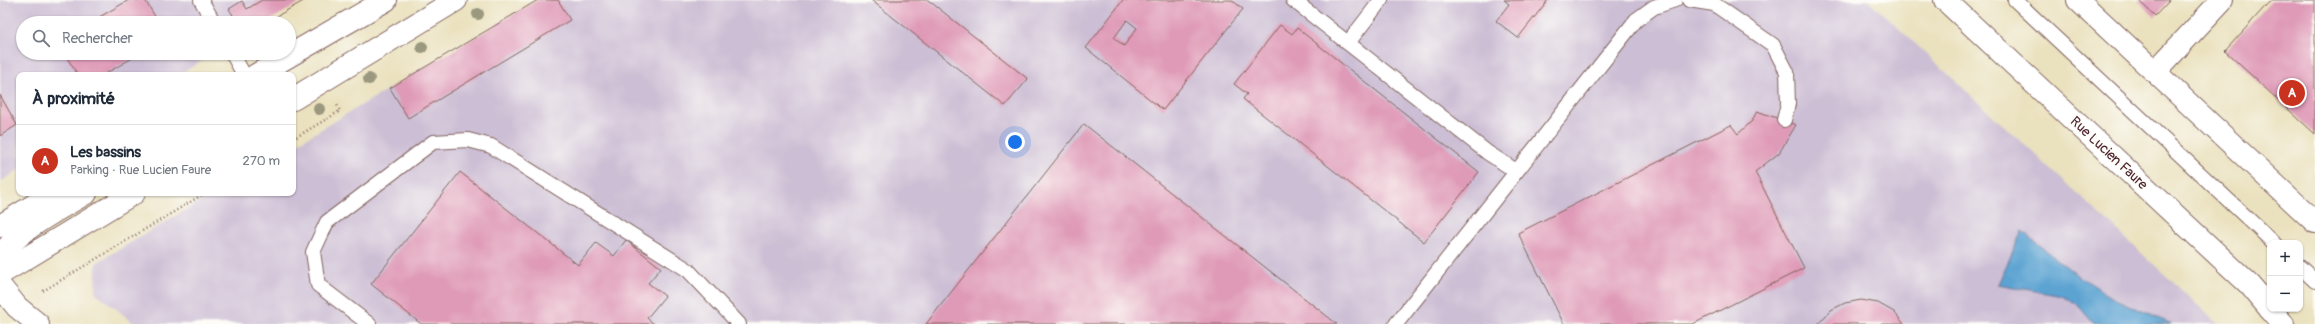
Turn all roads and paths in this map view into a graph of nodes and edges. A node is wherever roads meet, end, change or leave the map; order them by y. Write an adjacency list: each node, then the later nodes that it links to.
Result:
1 (201, 0): 12 (lane)
2 (386, 0): 14 (main road)
3 (456, 0): 24 (main road)
4 (1293, 0): 13 (lane)
5 (1381, 0): 13 (lane)
6 (1675, 0): 26 (lane)
7 (1689, 0): 25 (lane)
8 (1945, 0): 40 (main road, Rue Lucien Faure)
9 (2015, 0): 33 (lane)
10 (2078, 0): 23 (main road)
11 (2222, 0): 23 (main road)
12 (210, 16)
13 (1348, 43): 26 (lane)
14 (303, 48): 15 (main road); 16 (main road)
15 (296, 52)
16 (296, 54)
17 (236, 60): 20 (lane)
18 (282, 60): 21 (main road)
19 (288, 60): 22 (main road)
20 (242, 72)
21 (261, 72)
22 (273, 72)
23 (2155, 72): 31 (main road)
24 (296, 97)
25 (1784, 120)
26 (1516, 171): 44 (lane)
27 (49, 196): 32 (main road)
28 (81, 196): 34 (main road)
29 (129, 196): 36 (main road)
30 (200, 196): 39 (path)
31 (2315, 222)
32 (0, 226)
33 (2271, 240)
34 (0, 260)
35 (2303, 270): 37 (lane)
36 (0, 274)
37 (2315, 281)
38 (0, 286): 39 (main road)
39 (17, 307): 41 (main road)
40 (2278, 316)
41 (38, 324)
42 (369, 324): 43 (lane)
43 (739, 324)
44 (1396, 324)

